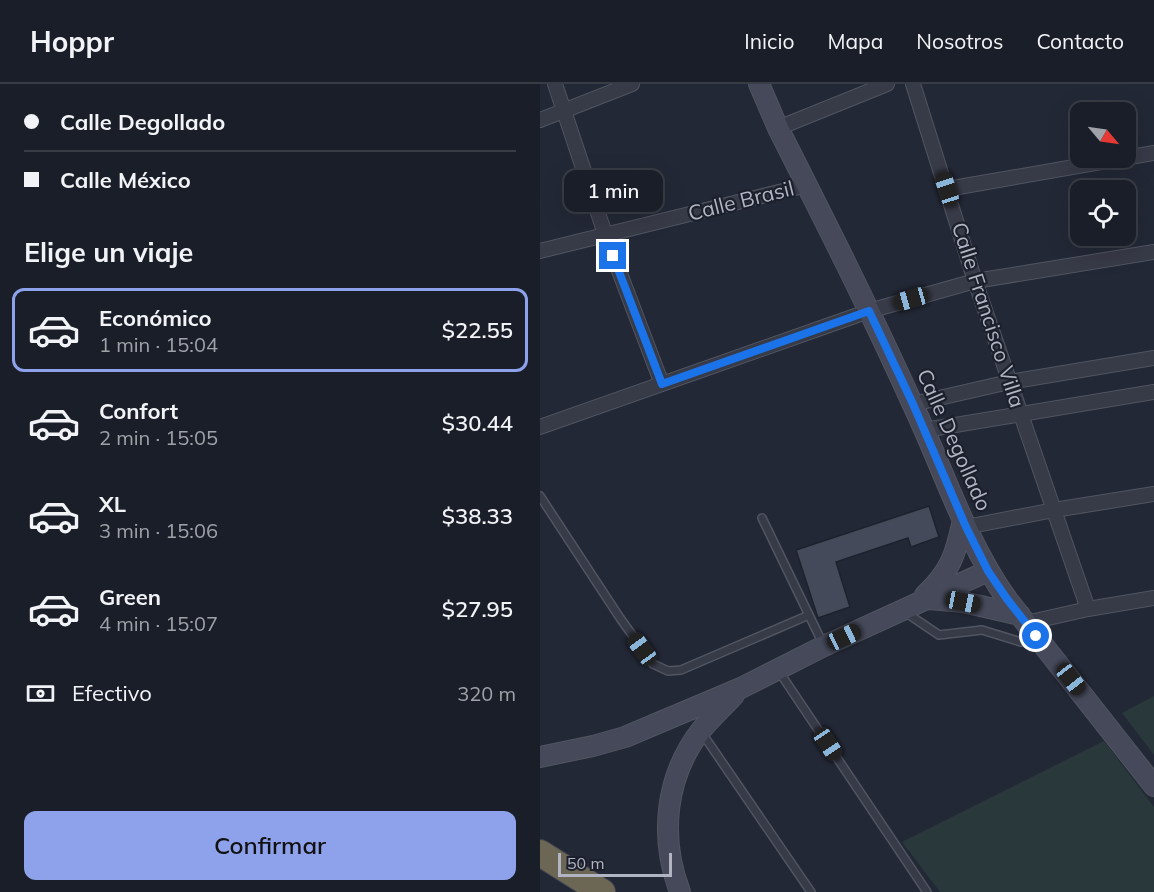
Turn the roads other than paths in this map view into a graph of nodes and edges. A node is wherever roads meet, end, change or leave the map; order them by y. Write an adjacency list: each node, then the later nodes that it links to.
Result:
1 (555, 84): 6 (street)
2 (632, 84): 6 (street)
3 (759, 84): 8 (main road, Calle Degollado)
4 (887, 84): 8 (street)
5 (914, 84): 11 (street, Calle Francisco Villa)
6 (565, 111): 7 (street); 12 (street)
7 (540, 120)
8 (778, 128): 10 (main road, Calle Degollado)
9 (1154, 153): 11 (street)
10 (807, 185): 12 (street, Calle Brasil); 16 (main road, Calle Degollado)
11 (947, 189): 15 (street, Calle Francisco Villa)
12 (605, 234): 13 (street, Calle Brasil); 19 (street)
13 (540, 251)
14 (1154, 252): 15 (street)
15 (975, 281): 16 (street); 18 (street, Calle Francisco Villa)
16 (869, 311): 19 (street); 21 (main road, Calle Degollado)
17 (1154, 358): 18 (street)
18 (1009, 382): 21 (street); 22 (street, Calle Francisco Villa)
19 (662, 384): 23 (street)
20 (1154, 392): 22 (street)
21 (913, 404): 24 (main road, Calle Degollado)
22 (1020, 415): 24 (street); 27 (street, Calle Francisco Villa)
23 (540, 427)
24 (925, 430): 29 (main road, Calle Degollado)
25 (1154, 494): 27 (street)
26 (540, 496): 34 (lane)
27 (1054, 510): 29 (street); 33 (street, Calle Francisco Villa)
28 (762, 518): 34 (lane)
29 (965, 523): 30 (main road, Calle Degollado); 32 (main road)
30 (988, 571): 32 (main road); 35 (main road, Calle Degollado)
31 (1154, 598): 33 (street)
32 (915, 604): 35 (main road); 35 (lane); 36 (main road)
33 (1088, 609): 35 (street)
34 (809, 615): 36 (lane)
35 (1027, 625): 41 (main road, Calle Degollado)
36 (824, 646): 37 (main road)
37 (778, 670): 38 (main road); 46 (lane)
38 (741, 688): 39 (main road); 40 (main road)
39 (701, 730): 44 (main road); 45 (lane)
40 (540, 757)
41 (1154, 786)
42 (540, 853): 43 (highway)
43 (602, 892)
44 (680, 892)
45 (810, 892)
46 (927, 892)

